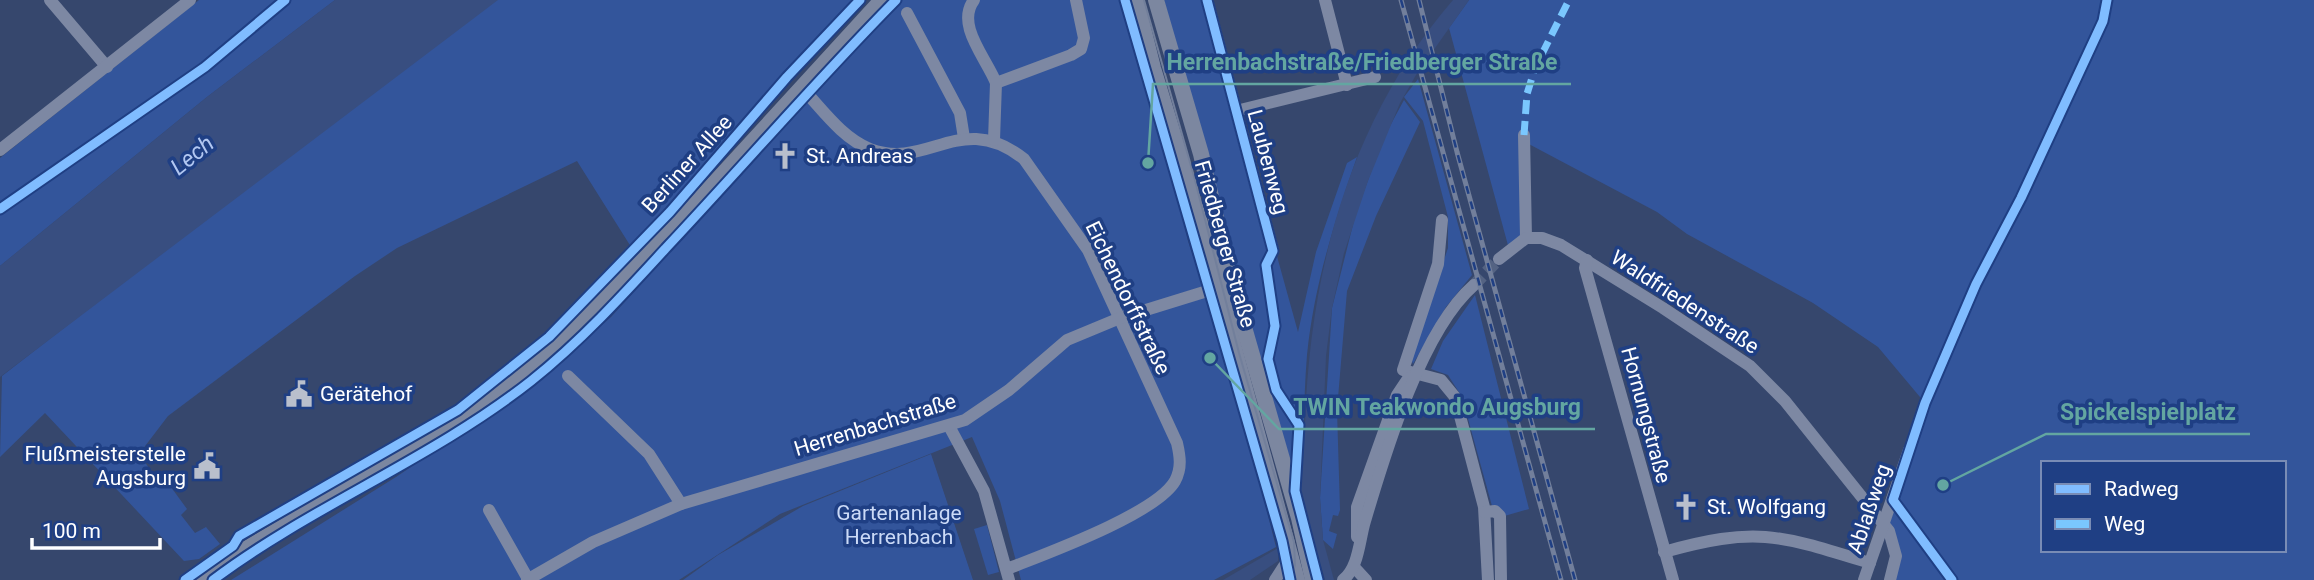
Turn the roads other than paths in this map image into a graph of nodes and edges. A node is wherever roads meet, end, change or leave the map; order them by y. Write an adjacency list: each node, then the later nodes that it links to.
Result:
1 (50, 0): 11 (street)
2 (190, 0): 11 (street)
3 (882, 0): 15 (main road, Berliner Allee)
4 (974, 0): 13 (street)
5 (1076, 0): 13 (street)
6 (1136, 0): 27 (main road, Friedberger Straße)
7 (1156, 0): 49 (main road, Friedberger Straße)
8 (1207, 0): 16 (street, Laubenweg)
9 (1325, 0): 14 (street)
10 (907, 13): 18 (street)
11 (107, 67): 20 (street)
12 (1375, 77): 14 (street)
13 (996, 83): 19 (street)
14 (1348, 85): 16 (street)
15 (802, 88): 18 (street, Eichendorffstraße); 45 (main road, Berliner Allee)
16 (1236, 111): 23 (street, Laubenweg)
17 (1524, 135): 22 (street)
18 (964, 138): 19 (street, Eichendorffstraße)
19 (994, 140): 28 (street, Eichendorffstraße)
20 (0, 150)
21 (1443, 220): 29 (street)
22 (1526, 238): 24 (street); 25 (street, Waldfriedenstraße)
23 (1273, 251)
24 (1499, 259)
25 (1587, 260): 38 (street, Waldfriedenstraße); 40 (street, Hornungstraße)
26 (1474, 285): 30 (street)
27 (1217, 288): 28 (street, Herrenbachstraße); 41 (main road, Friedberger Straße)
28 (1120, 318): 33 (street, Herrenbachstraße); 44 (street, Eichendorffstraße)
29 (1403, 370): 30 (street); 32 (street)
30 (1416, 374): 32 (street); 37 (street); 39 (street)
31 (568, 376): 35 (street)
32 (1401, 387): 39 (street)
33 (949, 426): 35 (street, Herrenbachstraße); 44 (street)
34 (1909, 450): 38 (street, Ablaßweg)
35 (681, 504): 46 (street, Herrenbachstraße)
36 (489, 510): 46 (street, Herrenbachstraße)
37 (1485, 512): 52 (street); 53 (street)
38 (1884, 525): 42 (street, Ablaßweg); 56 (street, Waldfriedenstraße)
39 (1359, 544): 43 (street)
40 (1664, 552): 42 (street); 54 (street, Hornungstraße)
41 (1289, 557): 47 (street); 48 (main road, Friedberger Straße)
42 (1870, 563): 55 (street, Ablaßweg)
43 (1354, 567): 50 (street); 51 (street)
44 (1008, 575)
45 (195, 580)
46 (527, 580)
47 (1275, 580)
48 (1297, 580)
49 (1313, 580)
50 (1343, 580)
51 (1366, 580)
52 (1488, 580)
53 (1501, 580)
54 (1673, 580)
55 (1864, 580)
56 (1890, 580)

